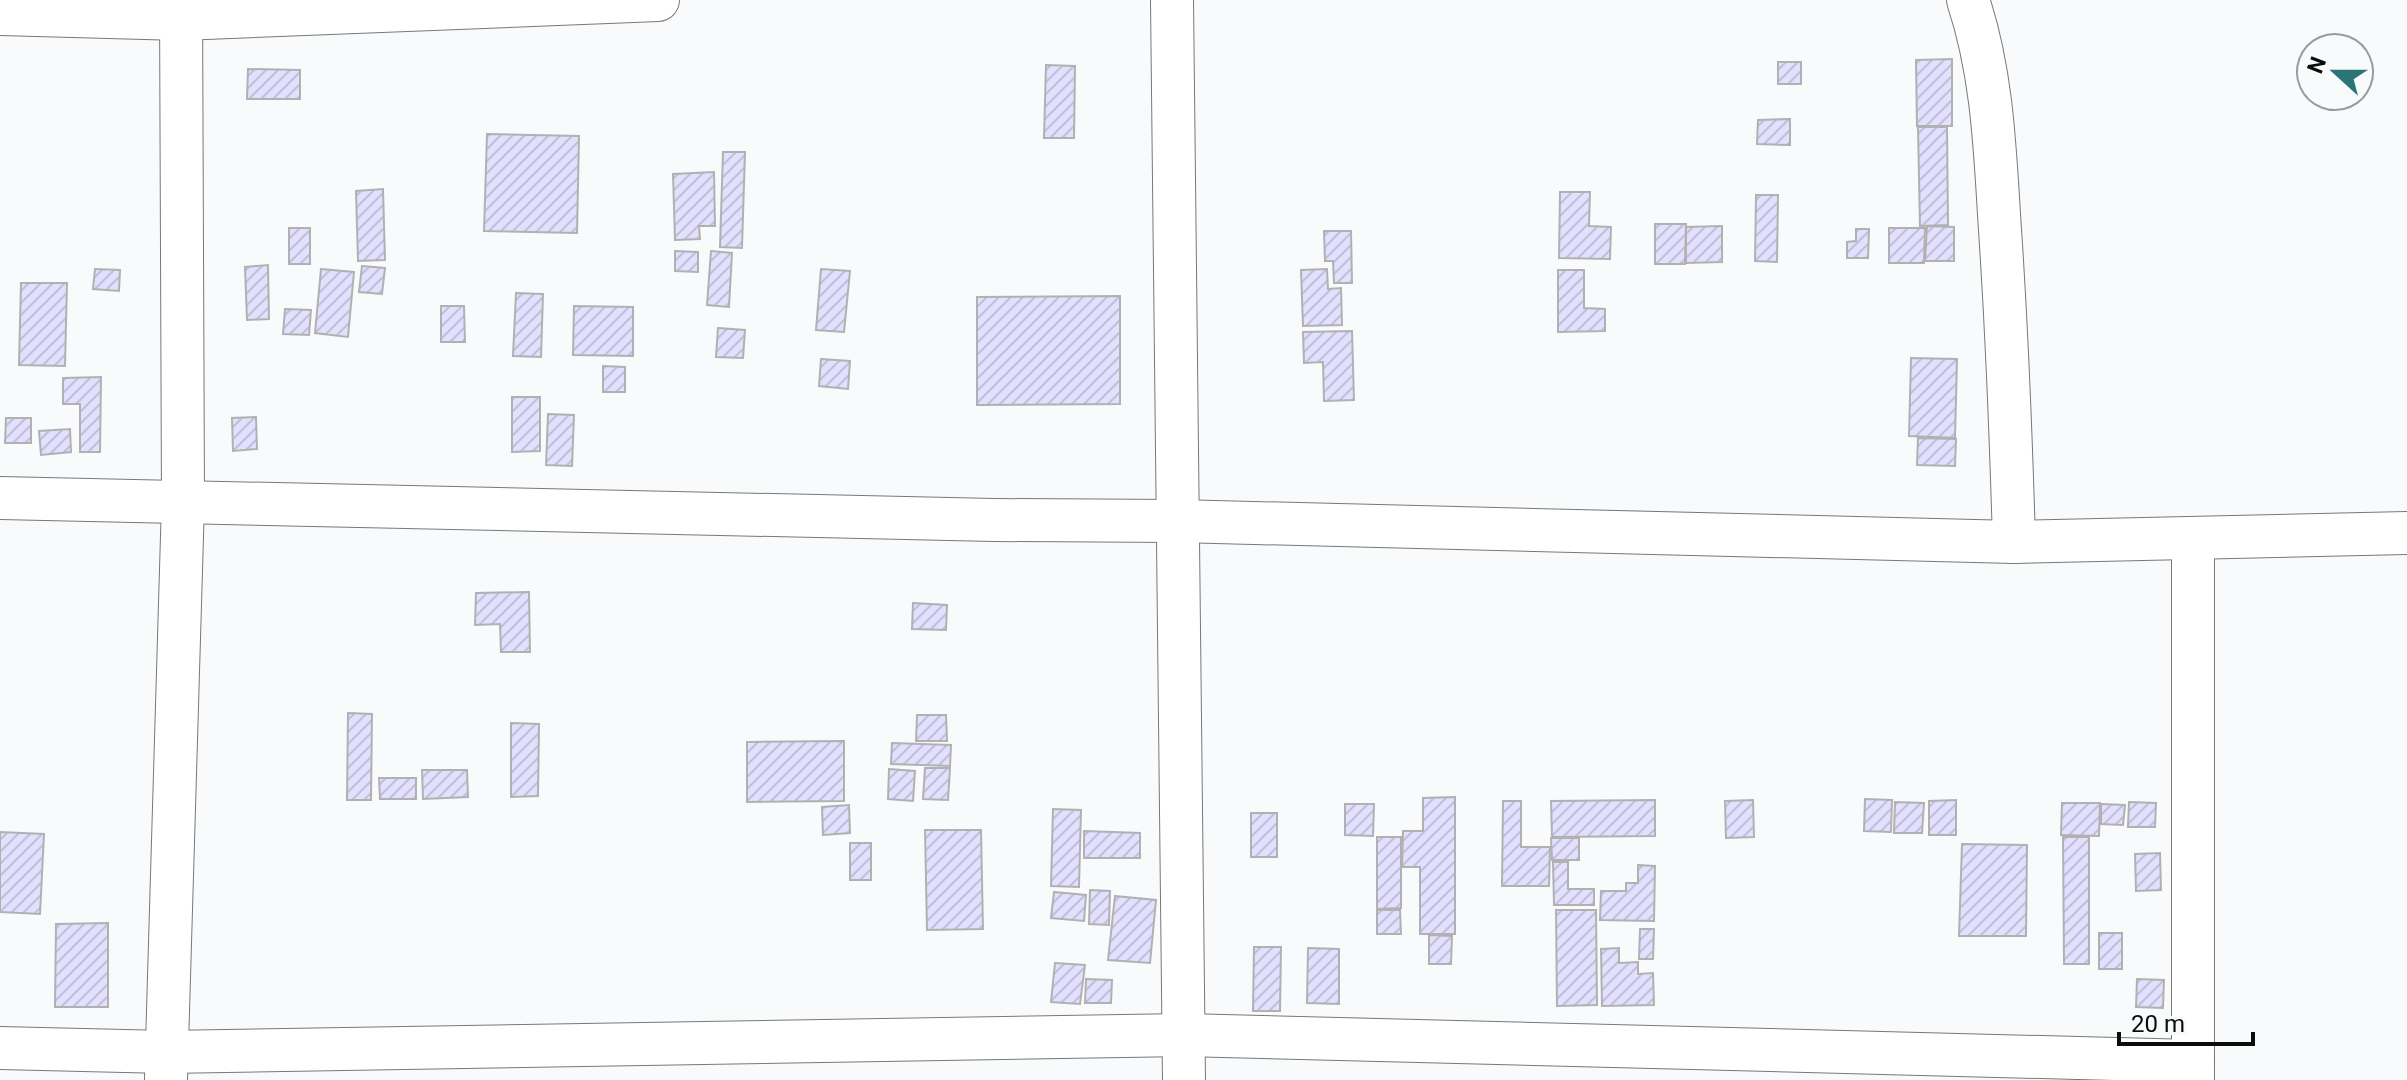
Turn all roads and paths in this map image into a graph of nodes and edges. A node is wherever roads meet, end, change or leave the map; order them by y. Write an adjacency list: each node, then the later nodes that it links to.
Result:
1 (658, 0): 4 (street)
2 (1172, 0): 8 (street)
3 (1968, 0): 11 (street)
4 (181, 10): 5 (street); 7 (street)
5 (0, 14)
6 (0, 498): 7 (street)
7 (183, 502): 8 (street); 15 (street)
8 (1177, 521): 11 (street); 12 (street)
9 (2407, 533): 10 (street)
10 (2193, 539): 11 (street); 16 (street)
11 (2014, 542)
12 (1184, 1035): 14 (street); 16 (street); 17 (street)
13 (0, 1048): 15 (street)
14 (675, 1062): 15 (street)
15 (166, 1066)
16 (2193, 1070)
17 (1184, 1080)

